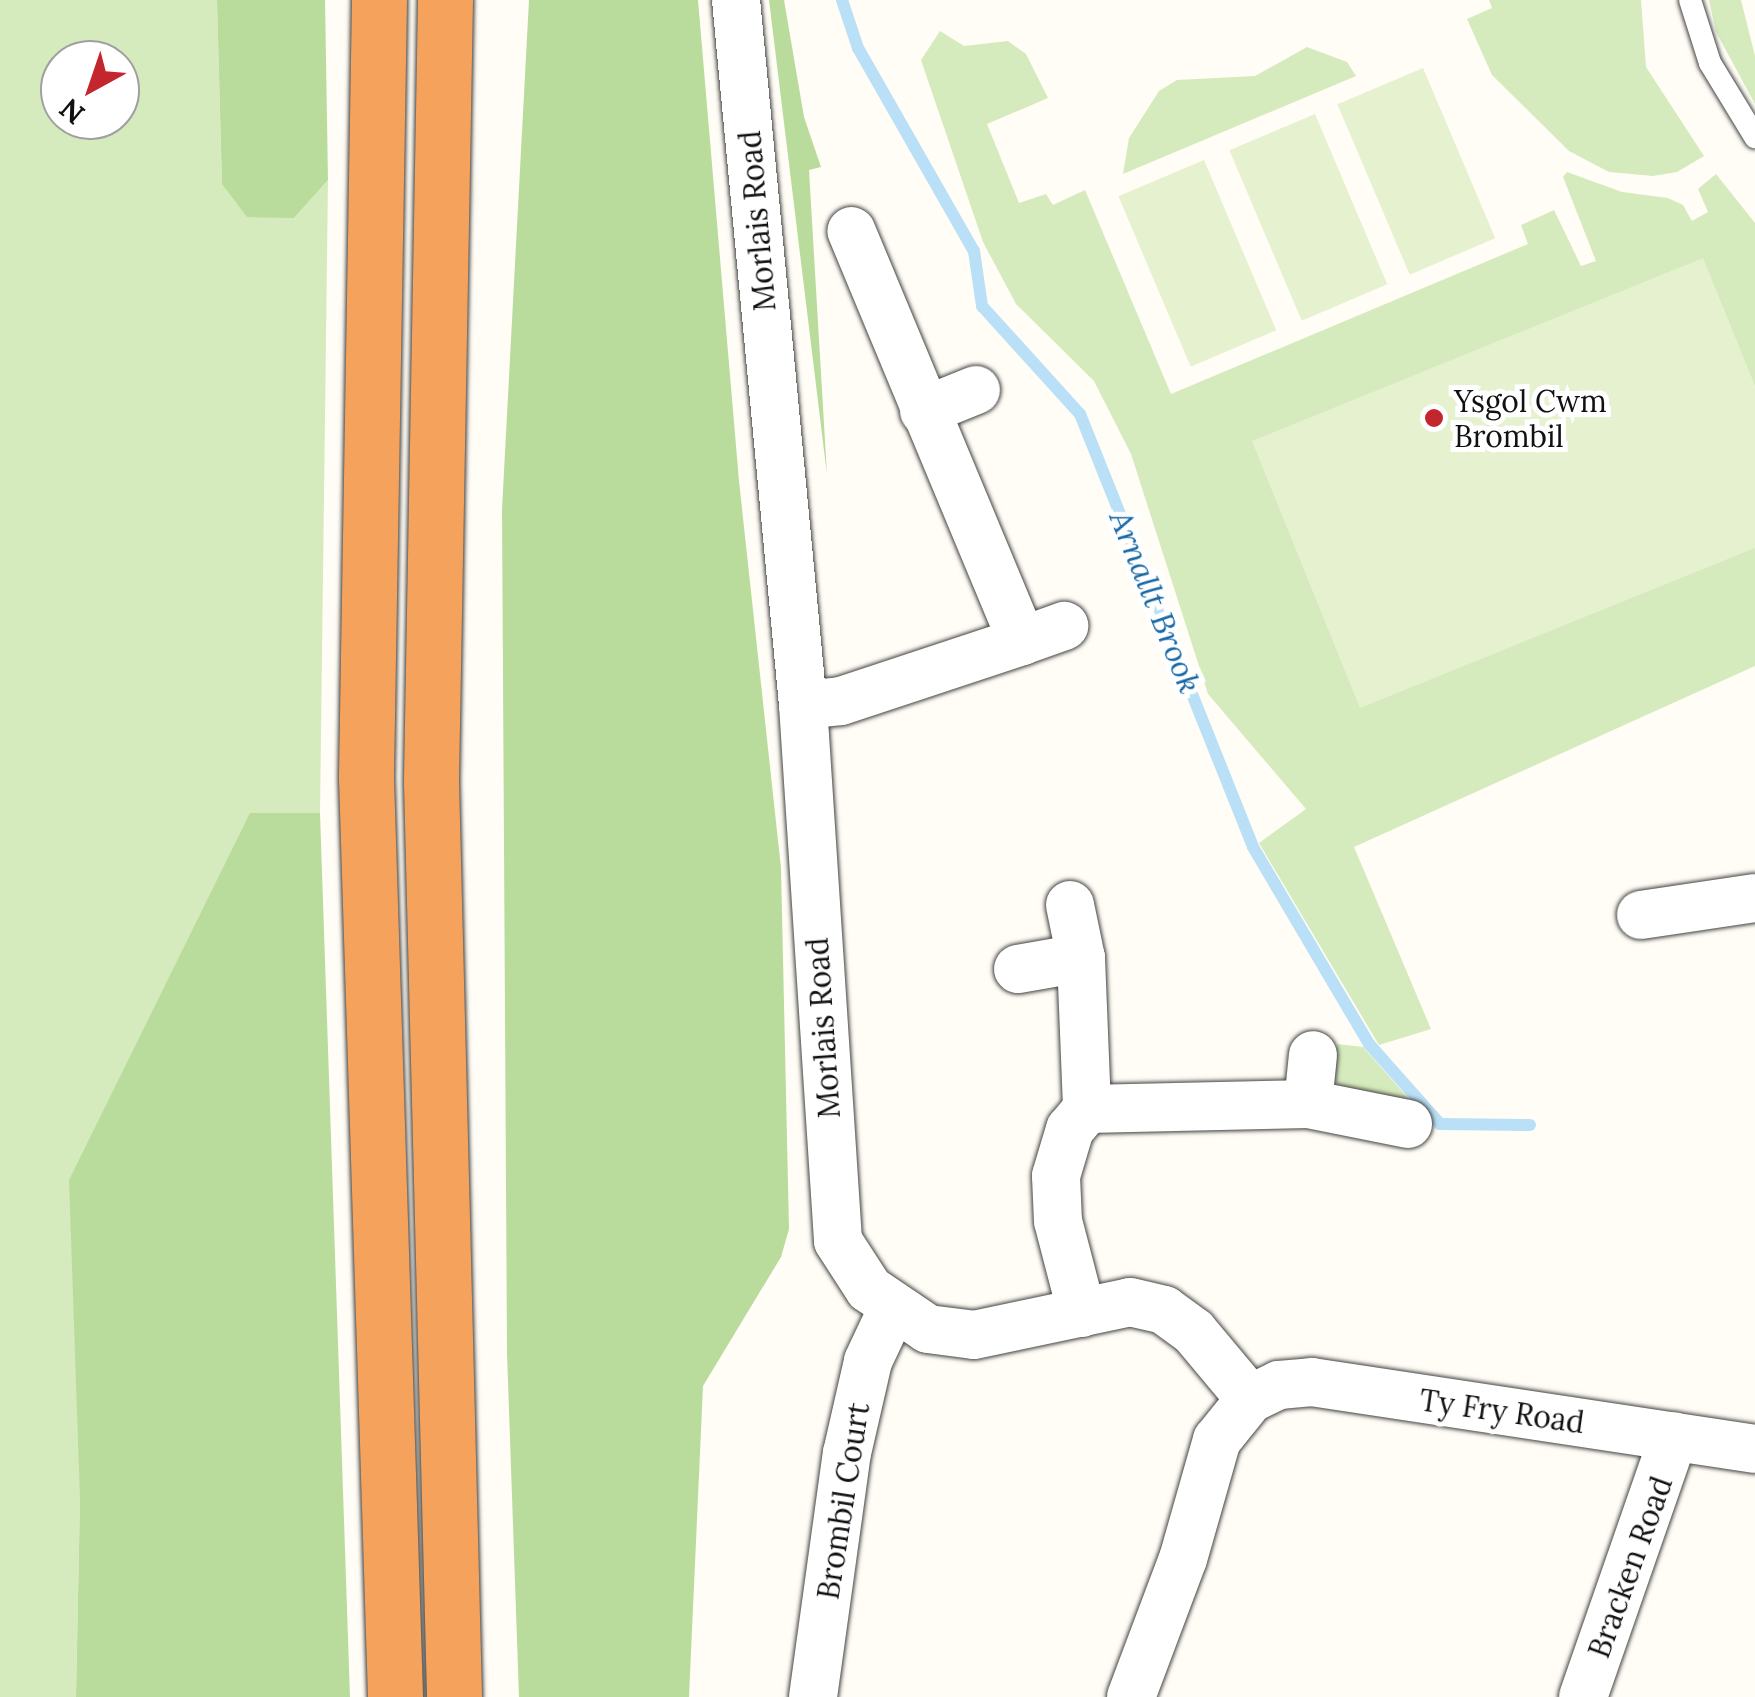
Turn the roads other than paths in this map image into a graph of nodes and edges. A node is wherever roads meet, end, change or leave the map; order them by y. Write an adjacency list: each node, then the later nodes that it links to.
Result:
1 (379, 0): 26 (highway)
2 (445, 0): 6 (highway)
3 (473, 0): 6 (highway)
4 (736, 0): 11 (street, Morlais Road)
5 (1690, 0): 7 (lane)
6 (442, 88): 27 (highway)
7 (1755, 137)
8 (851, 230): 10 (street)
9 (976, 390): 10 (street)
10 (924, 411): 11 (street)
11 (803, 705): 21 (street, Morlais Road)
12 (1755, 898): 14 (street)
13 (1070, 905): 15 (street)
14 (1642, 915)
15 (1081, 958): 16 (street); 19 (street)
16 (1018, 969)
17 (1313, 1054): 18 (street)
18 (1308, 1104): 19 (street); 20 (street)
19 (1087, 1109): 22 (street)
20 (1408, 1124)
21 (892, 1310): 22 (street, Morlais Road); 28 (street, Brombil Court)
22 (1082, 1313): 23 (street, Morlais Road)
23 (1250, 1398): 24 (street, Ty Fry Road); 29 (street)
24 (1674, 1436): 25 (street, Ty Fry Road); 30 (street, Bracken Road)
25 (1755, 1450)
26 (395, 1697)
27 (454, 1697)
28 (812, 1697)
29 (1132, 1697)
30 (1583, 1697)

